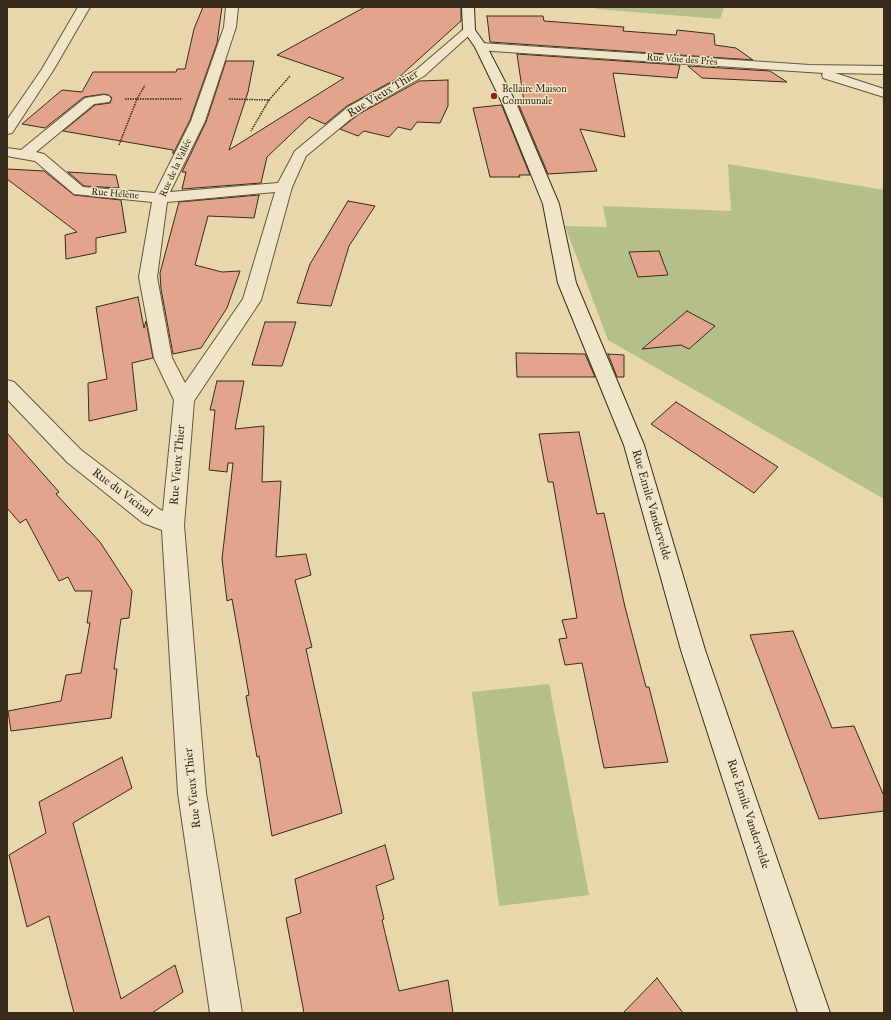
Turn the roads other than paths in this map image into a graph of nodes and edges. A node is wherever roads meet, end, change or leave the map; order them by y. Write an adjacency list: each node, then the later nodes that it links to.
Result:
1 (84, 7): 9 (street)
2 (232, 7): 13 (street, Rue de la Vallée)
3 (468, 7): 4 (street, Rue Emile Vandervelde)
4 (475, 38): 5 (street, Rue Voie des Près); 12 (street, Rue Vieux Thier); 18 (street, Rue Emile Vandervelde)
5 (810, 69): 6 (street, Rue Voie des Près); 7 (street)
6 (884, 70)
7 (884, 93)
8 (104, 99): 11 (street)
9 (7, 130)
10 (7, 152): 11 (street, Rue Hélène)
11 (24, 155): 13 (street, Rue Hélène)
12 (284, 187): 13 (street, Rue Hélène); 15 (street, Rue Vieux Thier)
13 (160, 198): 15 (street, Rue de la Vallée)
14 (7, 387): 16 (street, Rue du Vicinal)
15 (184, 400): 16 (street, Rue Vieux Thier)
16 (173, 525): 17 (street, Rue Vieux Thier)
17 (226, 1013)
18 (814, 1013)

